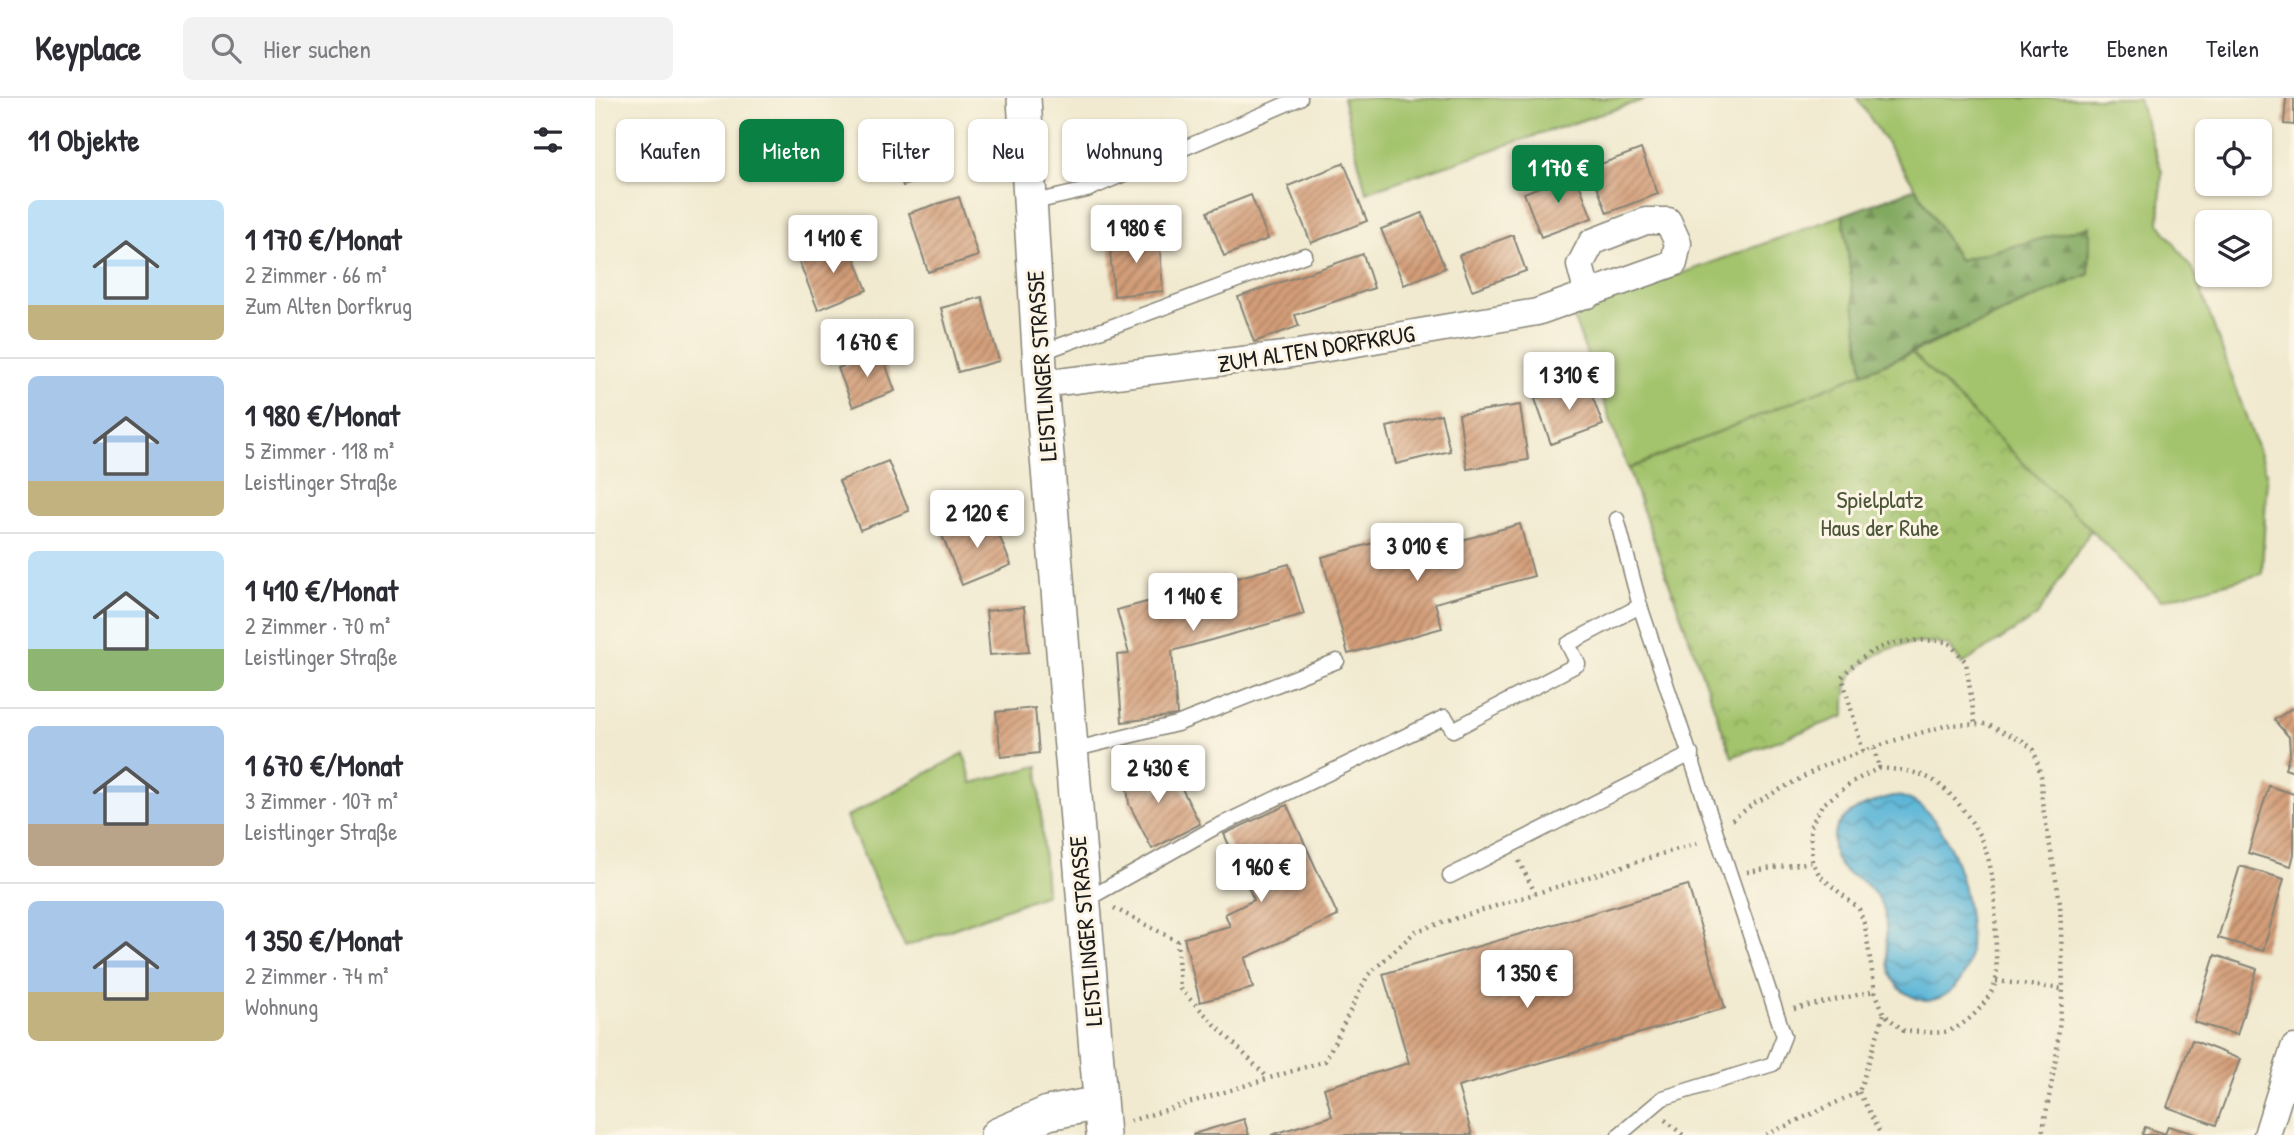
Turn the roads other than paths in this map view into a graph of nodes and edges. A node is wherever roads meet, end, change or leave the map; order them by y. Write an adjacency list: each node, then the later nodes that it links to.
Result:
1 (1024, 98): 3 (street, LEISTLINGER STRASSE)
2 (1300, 98): 3 (lane)
3 (1030, 202): 6 (street, LEISTLINGER STRASSE)
4 (1305, 255): 6 (lane)
5 (1588, 295): 6 (street, ZUM ALTEN DORFKRUG)
6 (1040, 369): 10 (street, LEISTLINGER STRASSE)
7 (1617, 519): 8 (lane)
8 (1640, 606): 11 (lane); 13 (lane)
9 (1337, 661): 10 (lane)
10 (1070, 750): 13 (street, LEISTLINGER STRASSE)
11 (1691, 754): 12 (lane); 17 (lane)
12 (1450, 876)
13 (1088, 899): 15 (street, LEISTLINGER STRASSE)
14 (2294, 1048): 18 (street)
15 (1102, 1122): 16 (street)
16 (997, 1135)
17 (1619, 1135)
18 (2267, 1135)

